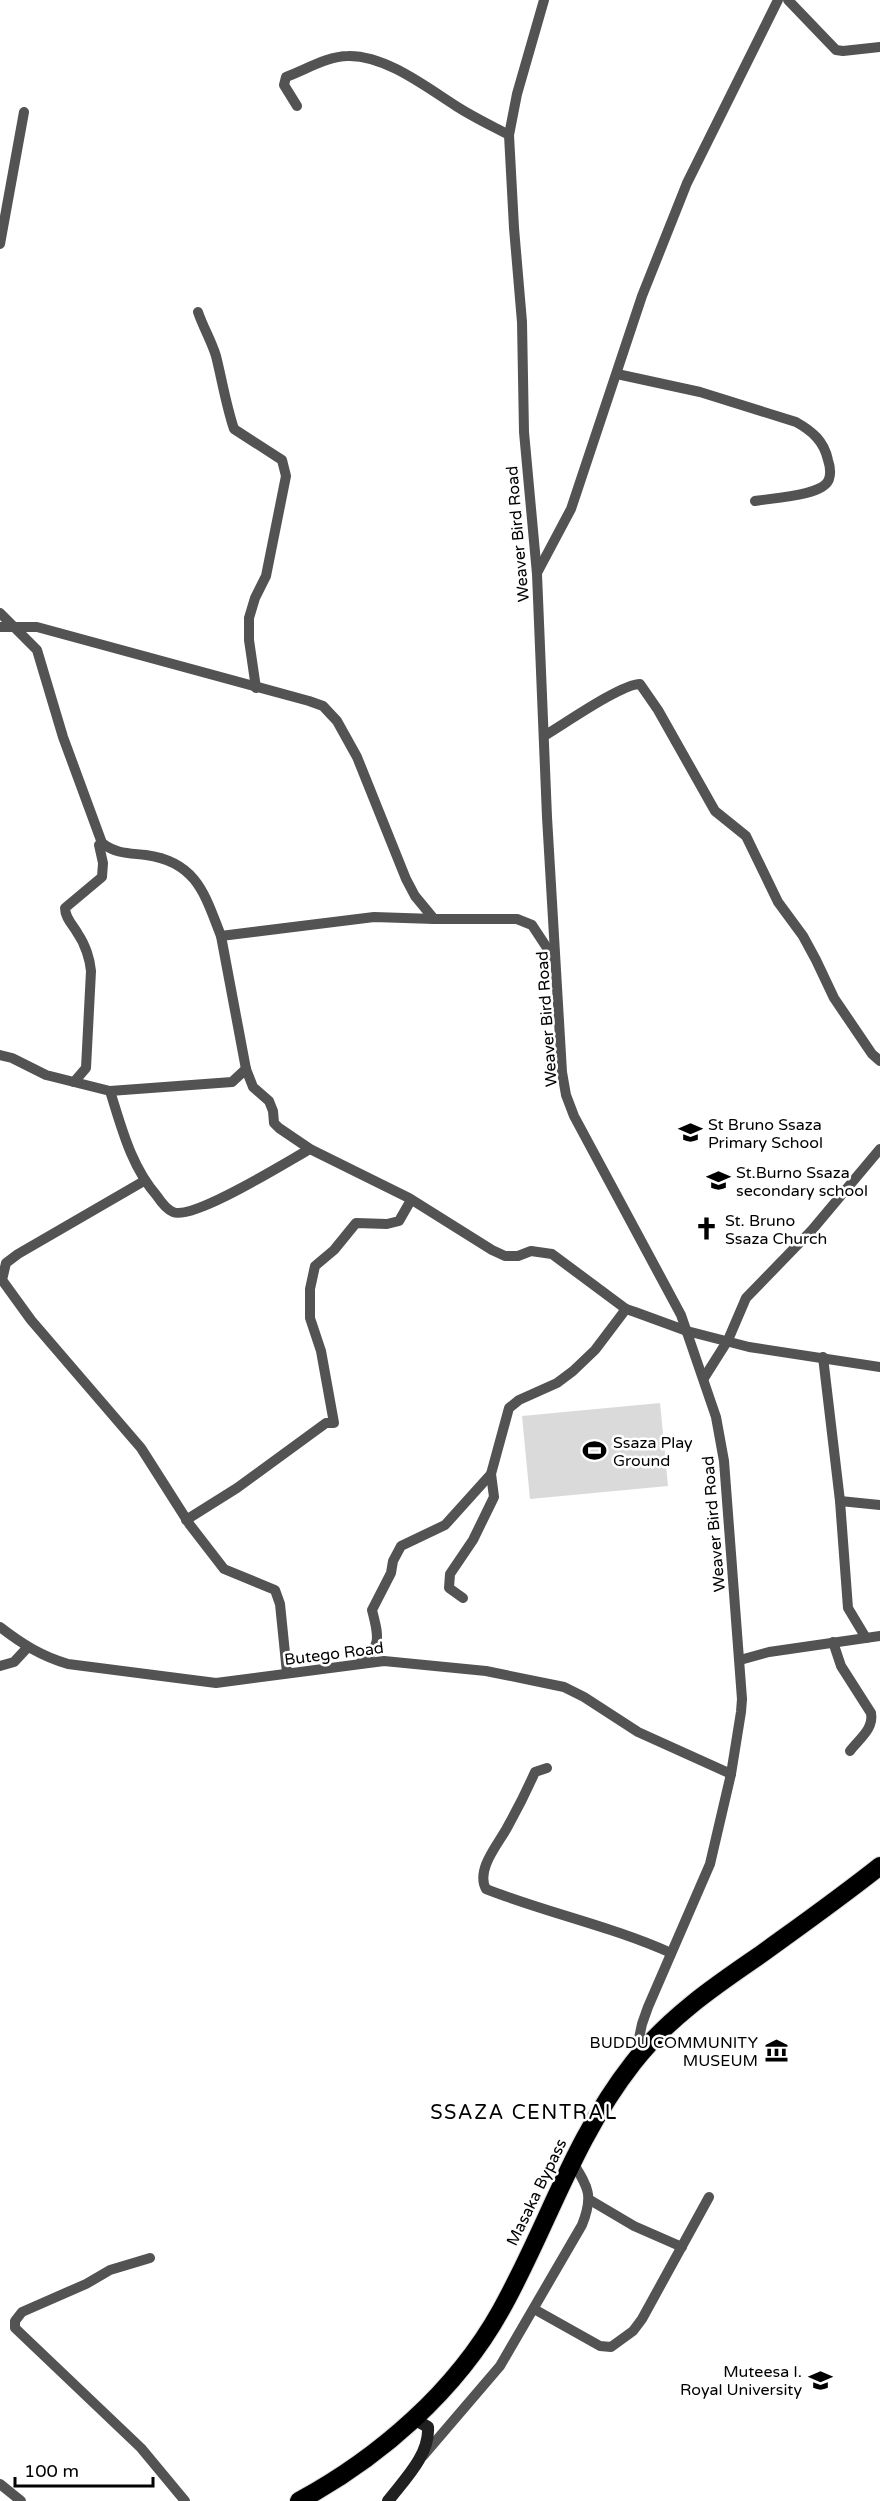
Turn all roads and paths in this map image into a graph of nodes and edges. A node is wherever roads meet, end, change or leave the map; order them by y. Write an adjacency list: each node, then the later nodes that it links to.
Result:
1 (544, 0): 7 (street, Weaver Bird Road)
2 (778, 0): 10 (street)
3 (788, 0): 4 (street)
4 (880, 47)
5 (297, 106): 7 (street)
6 (24, 112): 8 (street)
7 (509, 135): 12 (street, Weaver Bird Road)
8 (0, 244)
9 (198, 312): 16 (street)
10 (617, 374): 11 (street); 12 (street)
11 (754, 501)
12 (537, 574): 17 (street, Weaver Bird Road)
13 (0, 613): 15 (street)
14 (0, 627): 15 (street)
15 (12, 627): 16 (street); 18 (street)
16 (256, 688): 19 (street)
17 (544, 736): 21 (street, Weaver Bird Road); 23 (street)
18 (102, 843): 20 (street); 24 (street)
19 (434, 919): 20 (street); 21 (street)
20 (221, 936): 25 (street)
21 (557, 963): 36 (street, Weaver Bird Road)
22 (0, 1055): 26 (street)
23 (880, 1061)
24 (86, 1068): 26 (street); 29 (street)
25 (246, 1069): 27 (street); 28 (street)
26 (74, 1082): 29 (street)
27 (232, 1082): 28 (street); 30 (street)
28 (253, 1087): 31 (street)
29 (95, 1088): 30 (street)
30 (110, 1091): 33 (street)
31 (310, 1149): 33 (street); 34 (street)
32 (880, 1149): 37 (street)
33 (144, 1181): 44 (street)
34 (411, 1200): 35 (street); 44 (street)
35 (626, 1309): 36 (street); 41 (street)
36 (687, 1331): 37 (street); 40 (street, Weaver Bird Road)
37 (728, 1340): 38 (street); 40 (street)
38 (823, 1357): 39 (street); 42 (street)
39 (880, 1367)
40 (704, 1378): 51 (street, Weaver Bird Road)
41 (491, 1474): 45 (street); 52 (street)
42 (840, 1500): 43 (street); 48 (street)
43 (880, 1505)
44 (186, 1520): 54 (street)
45 (463, 1598)
46 (0, 1626): 50 (street, Butego Road)
47 (880, 1636): 48 (street)
48 (866, 1638): 49 (street)
49 (833, 1642): 51 (street); 55 (street)
50 (27, 1648): 53 (street); 54 (street, Butego Road)
51 (740, 1660): 57 (street, Weaver Bird Road)
52 (360, 1663): 54 (street, Butego Road); 57 (street, Butego Road)
53 (0, 1666)
54 (287, 1673)
55 (850, 1751)
56 (547, 1768): 59 (street)
57 (731, 1774): 59 (street, Weaver Bird Road)
58 (880, 1866): 60 (highway, Masaka Bypass)
59 (671, 1953): 60 (street, Weaver Bird Road)
60 (635, 2061): 61 (highway, Masaka Bypass)
61 (572, 2161): 63 (street); 67 (highway, Masaka Bypass)
62 (709, 2197): 64 (street)
63 (590, 2200): 64 (street); 66 (street)
64 (682, 2247): 66 (street)
65 (150, 2258): 71 (street)
66 (534, 2309): 68 (street)
67 (414, 2419): 68 (street); 72 (highway, Masaka Bypass)
68 (418, 2462): 73 (street)
69 (0, 2484): 70 (street)
70 (21, 2501)
71 (185, 2501)
72 (299, 2501)
73 (388, 2501)

